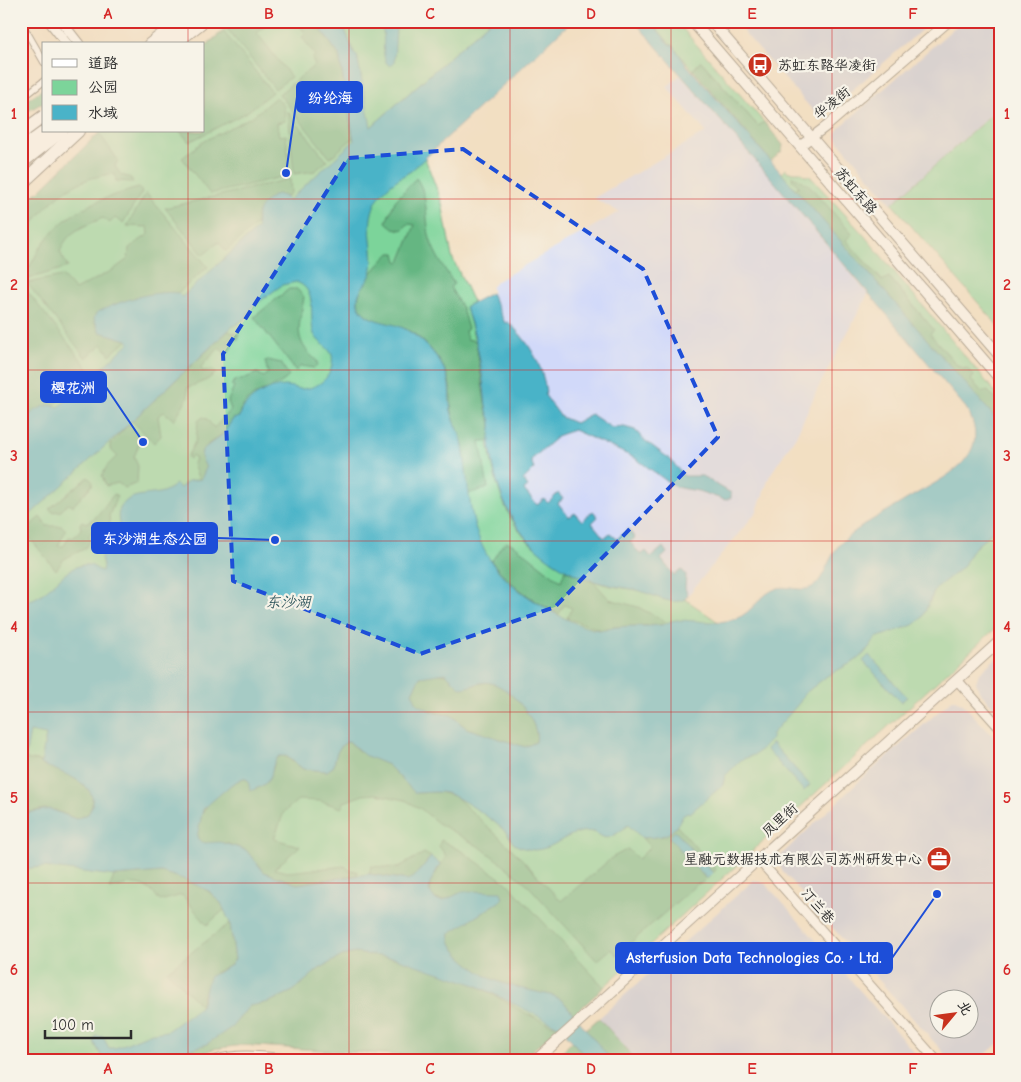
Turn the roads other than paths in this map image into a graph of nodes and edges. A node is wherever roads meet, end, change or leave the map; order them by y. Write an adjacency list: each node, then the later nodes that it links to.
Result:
1 (49, 21): 11 (street)
2 (61, 21): 12 (street)
3 (178, 21): 13 (main road)
4 (187, 21): 14 (highway)
5 (203, 21): 15 (highway)
6 (211, 21): 16 (main road)
7 (692, 21): 31 (main road, 苏虹东路)
8 (711, 21): 29 (main road, 苏虹东路)
9 (949, 21): 29 (street, 华凌街)
10 (21, 22): 17 (street)
11 (65, 42)
12 (77, 42)
13 (152, 42)
14 (161, 42)
15 (177, 42)
16 (184, 42)
17 (42, 59)
18 (42, 83): 19 (street)
19 (21, 99)
20 (42, 117): 28 (highway, bridge)
21 (42, 122): 23 (main road)
22 (42, 124): 30 (main road)
23 (21, 127)
24 (45, 132): 32 (highway)
25 (61, 132): 33 (highway)
26 (69, 132): 34 (main road)
27 (77, 132): 35 (highway)
28 (21, 133)
29 (811, 137): 31 (street, 华凌街); 36 (main road, 苏虹东路)
30 (21, 140)
31 (800, 146): 37 (main road, 苏虹东路)
32 (21, 150)
33 (21, 163)
34 (21, 171)
35 (21, 184)
36 (1000, 356)
37 (1000, 379)
38 (1000, 641): 39 (main road, 凤里街)
39 (957, 680): 40 (street); 41 (main road, 凤里街)
40 (1000, 728)
41 (758, 859): 45 (main road, 凤里街); 46 (street, 汀兰巷)
42 (1000, 1056): 47 (street)
43 (214, 1061): 44 (main road)
44 (303, 1061)
45 (535, 1061)
46 (936, 1061)
47 (994, 1061)

